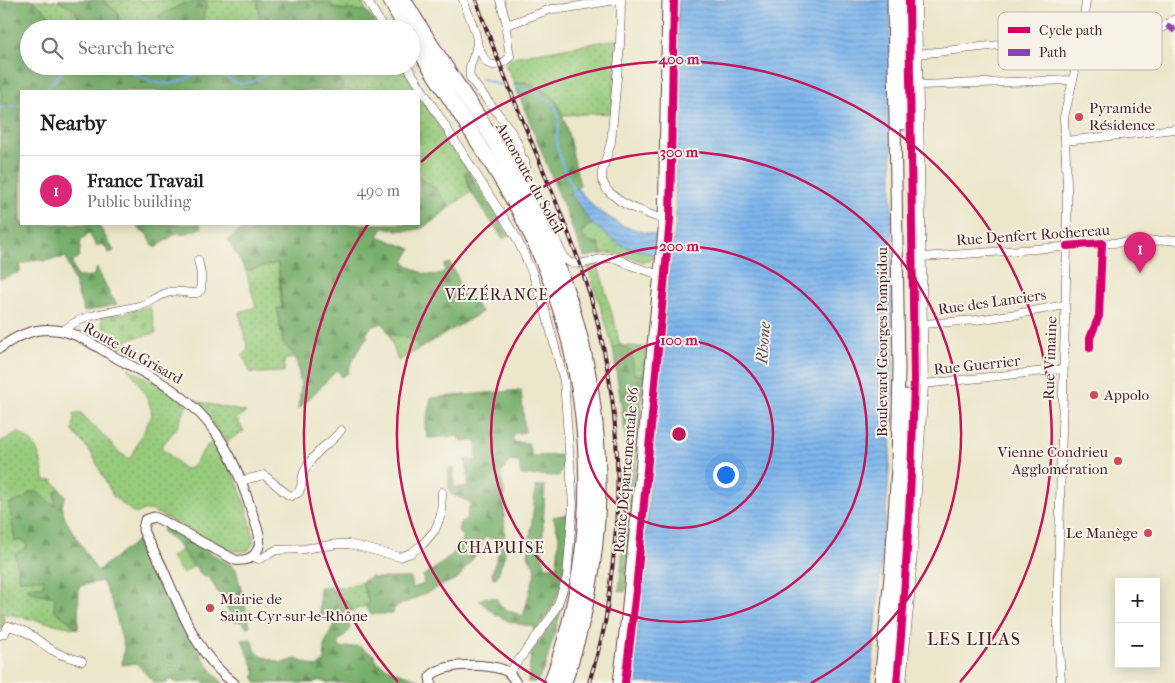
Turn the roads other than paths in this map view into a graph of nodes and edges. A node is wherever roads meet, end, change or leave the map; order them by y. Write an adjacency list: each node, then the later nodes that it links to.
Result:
1 (366, 0): 13 (street)
2 (390, 0): 14 (highway)
3 (404, 0): 15 (highway, Autoroute du Soleil)
4 (463, 0): 19 (street)
5 (500, 0): 17 (street)
6 (616, 0): 17 (street)
7 (621, 0): 33 (street)
8 (668, 0): 33 (main road, Route Départementale 86)
9 (894, 0): 58 (main road, Boulevard Georges Pompidou)
10 (902, 0): 59 (main road, Boulevard Georges Pompidou)
11 (917, 0): 22 (street)
12 (1175, 19): 18 (street)
13 (378, 20)
14 (401, 20)
15 (417, 20)
16 (420, 25): 56 (highway, Autoroute du Soleil)
17 (507, 26): 23 (street)
18 (1162, 27)
19 (476, 45): 24 (street); 38 (street)
20 (998, 45): 22 (street)
21 (420, 52): 55 (highway, Autoroute du Soleil)
22 (918, 54): 28 (street)
23 (504, 62)
24 (495, 65)
25 (1075, 70): 27 (street, Rue Vimaine)
26 (413, 75): 32 (street)
27 (1073, 80): 28 (street); 30 (street, Rue Vimaine)
28 (920, 85): 36 (street)
29 (1175, 129): 30 (street)
30 (1065, 141): 35 (street, Rue Vimaine)
31 (489, 177): 32 (street)
32 (482, 182): 51 (street)
33 (664, 225): 38 (main road, Route Départementale 86)
34 (1175, 240): 35 (street, Rue Denfert Rochereau)
35 (1067, 246): 36 (street, Rue Denfert Rochereau); 39 (street, Rue Vimaine)
36 (922, 257): 40 (street)
37 (198, 260): 41 (street)
38 (660, 274): 57 (main road, Route Départementale 86)
39 (1065, 305): 40 (street, Rue des Lanciers); 43 (street, Rue Vimaine)
40 (923, 324): 44 (street)
41 (63, 331): 42 (street, Route du Grisard); 46 (street, Route du Grisard)
42 (0, 348)
43 (1064, 369): 44 (street, Rue Guerrier); 61 (street, Rue Vimaine)
44 (924, 384): 60 (street)
45 (341, 430): 46 (street)
46 (240, 481): 48 (street, Route du Grisard)
47 (442, 492): 48 (street)
48 (254, 557): 52 (street)
49 (0, 635): 50 (street)
50 (82, 661)
51 (509, 673): 53 (street); 54 (street)
52 (234, 683)
53 (431, 683)
54 (516, 683)
55 (551, 683)
56 (564, 683)
57 (619, 683)
58 (880, 683)
59 (888, 683)
60 (902, 683)
61 (1061, 683)

